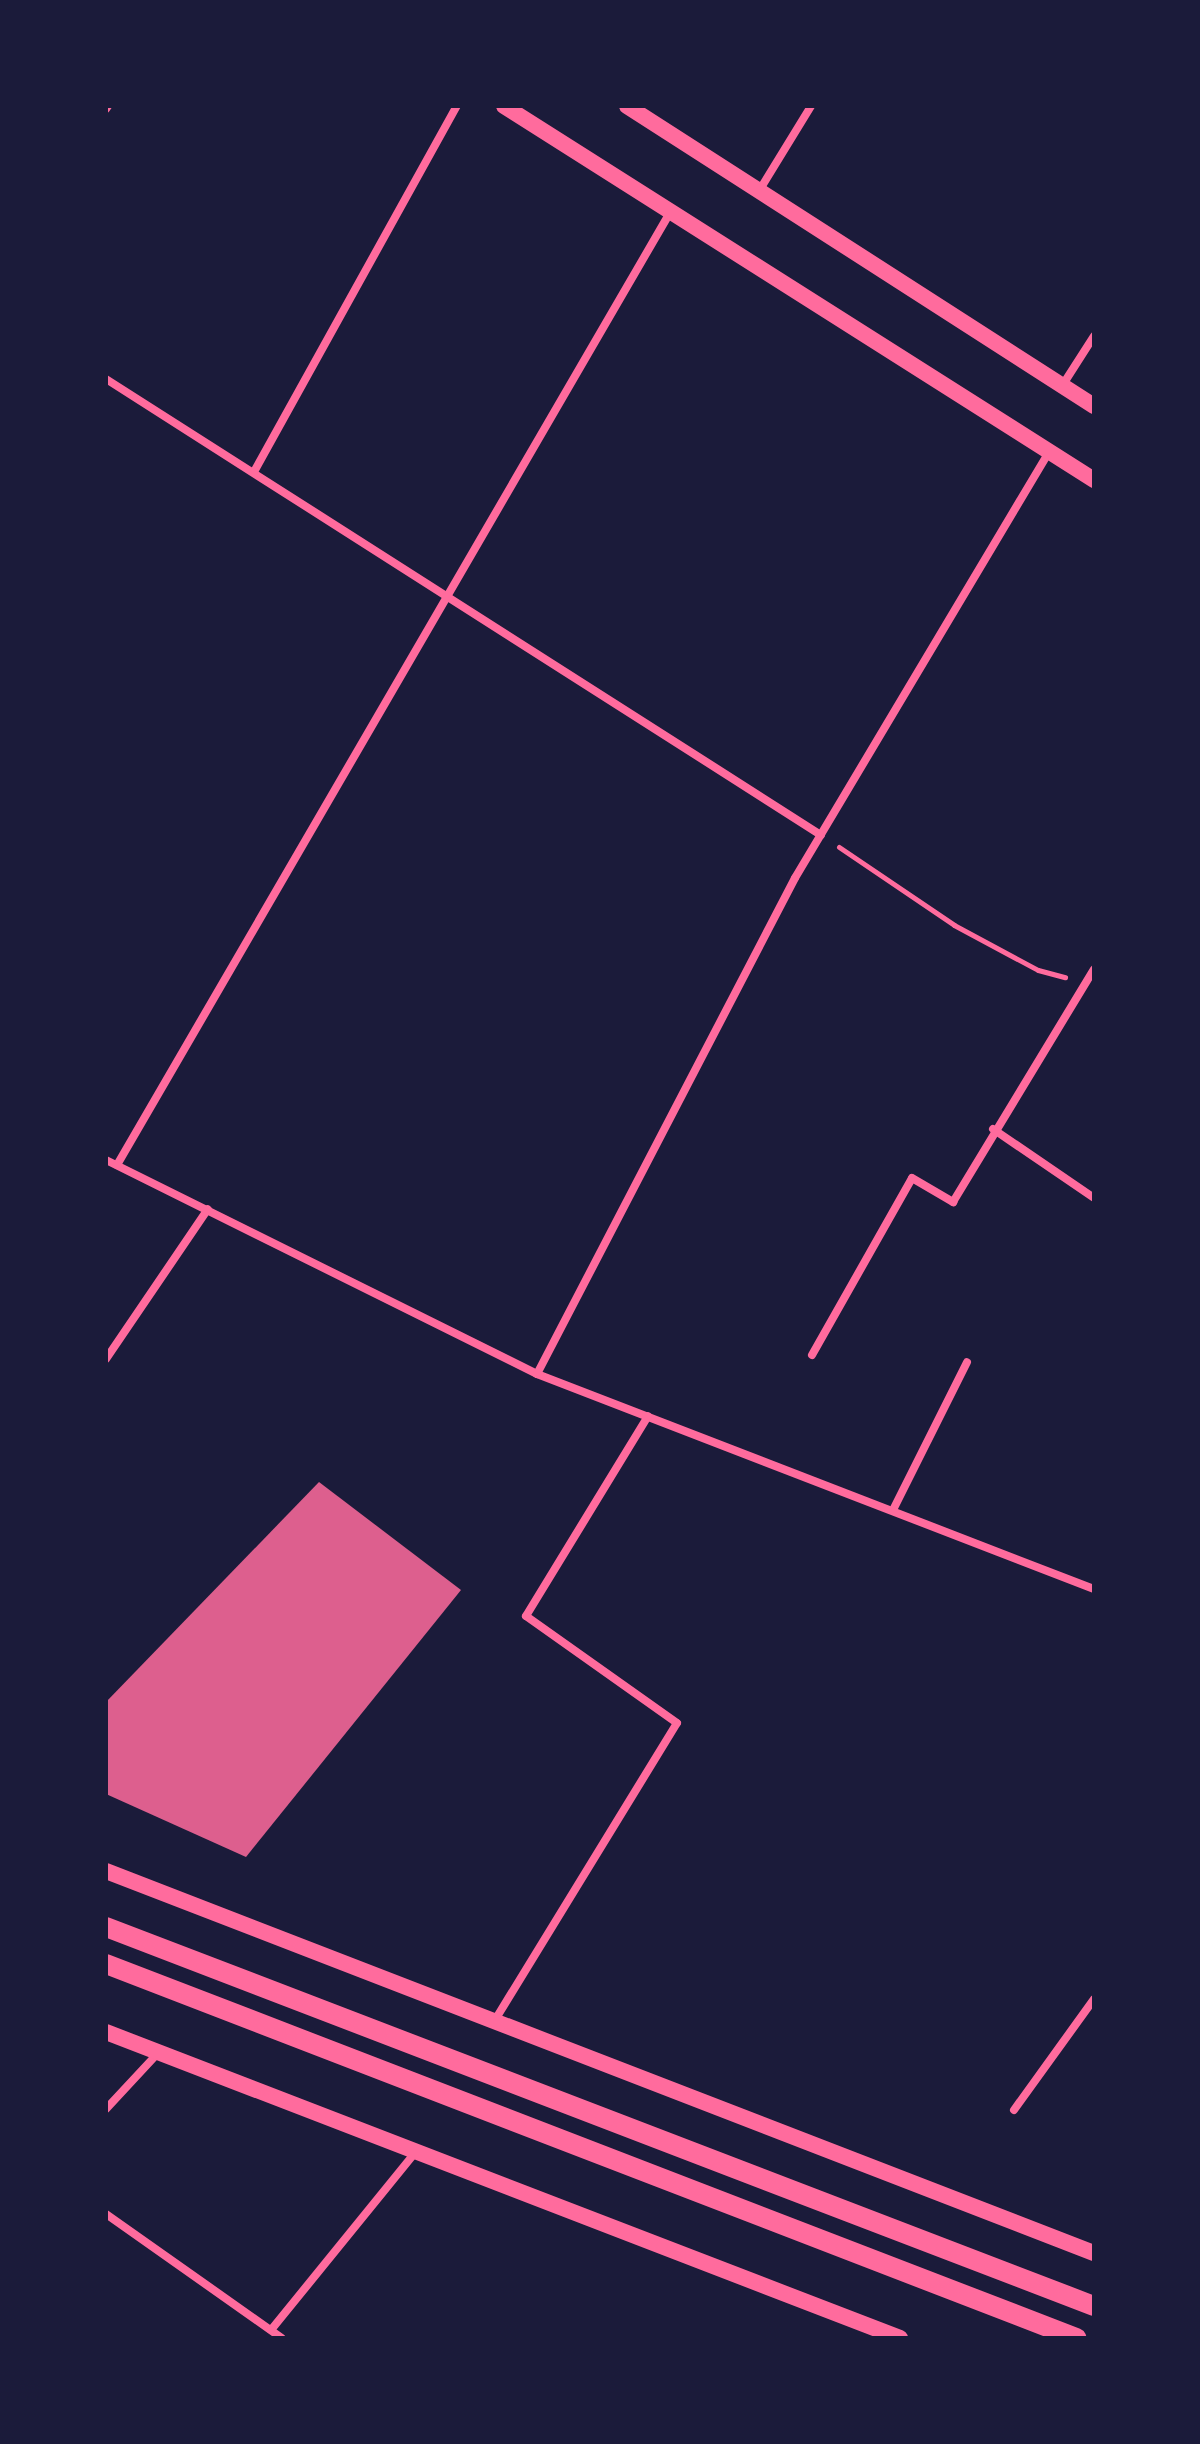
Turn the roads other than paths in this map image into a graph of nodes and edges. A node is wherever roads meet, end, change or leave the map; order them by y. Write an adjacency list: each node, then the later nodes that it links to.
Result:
1 (457, 106): 12 (street)
2 (504, 106): 6 (main road)
3 (627, 106): 5 (main road)
4 (811, 106): 5 (street)
5 (759, 191): 9 (main road)
6 (671, 211): 11 (main road); 14 (street)
7 (1094, 336): 9 (street)
8 (106, 379): 12 (street)
9 (1062, 386): 10 (main road)
10 (1094, 406)
11 (1049, 452): 13 (main road); 15 (street)
12 (255, 470): 14 (street)
13 (1094, 480)
14 (450, 596): 15 (street); 19 (street)
15 (821, 835): 25 (street)
16 (1094, 969): 17 (street)
17 (993, 1129): 20 (street); 22 (street)
18 (106, 1160): 19 (street)
19 (117, 1165): 21 (street)
20 (1094, 1198)
21 (208, 1209): 23 (street); 25 (street)
22 (812, 1355)
23 (106, 1359)
24 (967, 1362): 27 (street)
25 (537, 1374): 26 (street)
26 (648, 1416): 27 (street); 33 (street)
27 (894, 1508): 28 (street)
28 (1094, 1589)
29 (106, 1871): 33 (main road)
30 (106, 1927): 41 (main road)
31 (106, 1964): 45 (main road)
32 (1094, 1999): 37 (street)
33 (495, 2020): 40 (main road)
34 (106, 2032): 35 (main road)
35 (159, 2052): 36 (street); 38 (main road)
36 (106, 2109)
37 (1014, 2110)
38 (415, 2153): 42 (street); 44 (main road)
39 (106, 2214): 42 (street)
40 (1094, 2253)
41 (1094, 2306)
42 (271, 2330): 43 (street)
43 (282, 2338)
44 (900, 2338)
45 (1076, 2338)

